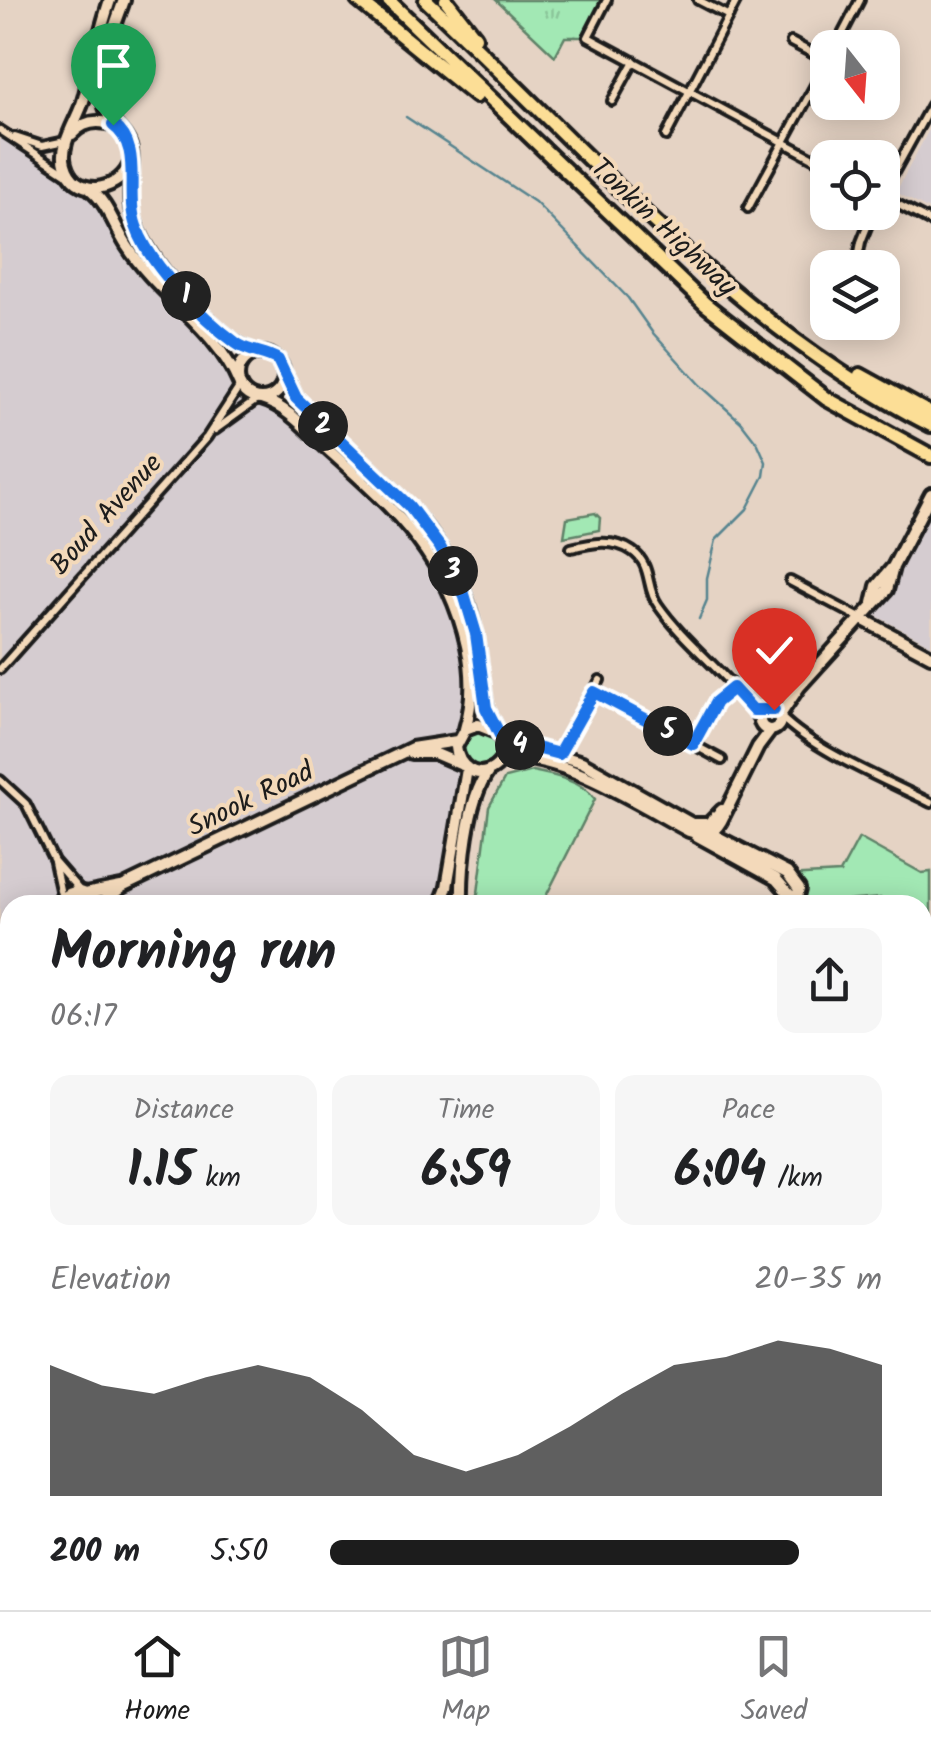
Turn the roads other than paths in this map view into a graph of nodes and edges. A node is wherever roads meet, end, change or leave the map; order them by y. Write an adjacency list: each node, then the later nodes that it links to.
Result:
1 (110, 0): 24 (main road)
2 (124, 0): 21 (main road)
3 (358, 0): 28 (highway)
4 (388, 0): 28 (highway, Tonkin Highway)
5 (426, 0): 16 (highway, Tonkin Highway)
6 (446, 0): 16 (highway)
7 (608, 0): 15 (street)
8 (698, 0): 11 (street)
9 (738, 0): 11 (street)
10 (860, 0): 12 (street)
11 (729, 16): 17 (street)
12 (844, 30)
13 (791, 42): 14 (street)
14 (810, 52)
15 (634, 61): 17 (street); 19 (street)
16 (504, 74): 35 (highway, Tonkin Highway)
17 (690, 92): 23 (street); 25 (street)
18 (810, 93): 25 (street)
19 (612, 100)
20 (931, 104): 27 (street)
21 (119, 129): 24 (main road); 29 (main road)
22 (0, 130): 24 (street); 30 (street)
23 (666, 136)
24 (69, 137): 30 (main road)
25 (784, 142): 26 (street); 33 (street)
26 (810, 156)
27 (900, 162)
28 (559, 164): 43 (highway, Tonkin Highway)
29 (130, 166): 31 (main road); 36 (main road)
30 (72, 178): 31 (main road)
31 (88, 188): 38 (main road)
32 (900, 205): 34 (street)
33 (748, 208)
34 (931, 222)
35 (792, 338): 40 (highway); 41 (highway, Tonkin Highway)
36 (256, 354): 37 (main road); 38 (main road)
37 (284, 374): 39 (main road); 55 (main road)
38 (240, 384): 39 (main road); 42 (street, Boud Avenue)
39 (260, 399): 42 (street, Boud Avenue); 54 (main road)
40 (931, 414)
41 (931, 425)
42 (207, 437): 49 (street, Boud Avenue)
43 (931, 457)
44 (931, 494): 47 (main road)
45 (571, 548): 51 (street)
46 (790, 581): 47 (street)
47 (862, 619): 48 (main road); 53 (main road)
48 (931, 656)
49 (0, 668)
50 (600, 680): 52 (street)
51 (733, 688): 53 (street); 57 (street)
52 (594, 692): 57 (street); 59 (street)
53 (771, 720): 65 (street); 67 (main road)
54 (465, 730): 55 (main road); 56 (main road)
55 (500, 736): 59 (main road); 61 (main road)
56 (457, 741): 58 (main road, Snook Road); 62 (main road)
57 (693, 744): 60 (street)
58 (400, 754): 62 (main road); 70 (main road, Snook Road)
59 (559, 754): 66 (main road)
60 (722, 760)
61 (500, 762): 63 (main road); 66 (main road)
62 (464, 767): 63 (main road); 75 (main road)
63 (488, 772): 76 (main road)
64 (0, 780): 69 (street)
65 (931, 804)
66 (691, 827): 67 (main road); 68 (main road)
67 (713, 828): 68 (main road); 78 (main road)
68 (719, 847): 77 (main road)
69 (54, 861): 71 (street); 72 (street)
70 (122, 887): 71 (main road, Snook Road); 74 (main road, Snook Road)
71 (83, 893): 73 (main road, Snook Road)
72 (60, 895)
73 (68, 895)
74 (110, 895)
75 (444, 895)
76 (463, 895)
77 (790, 895)
78 (796, 895)

